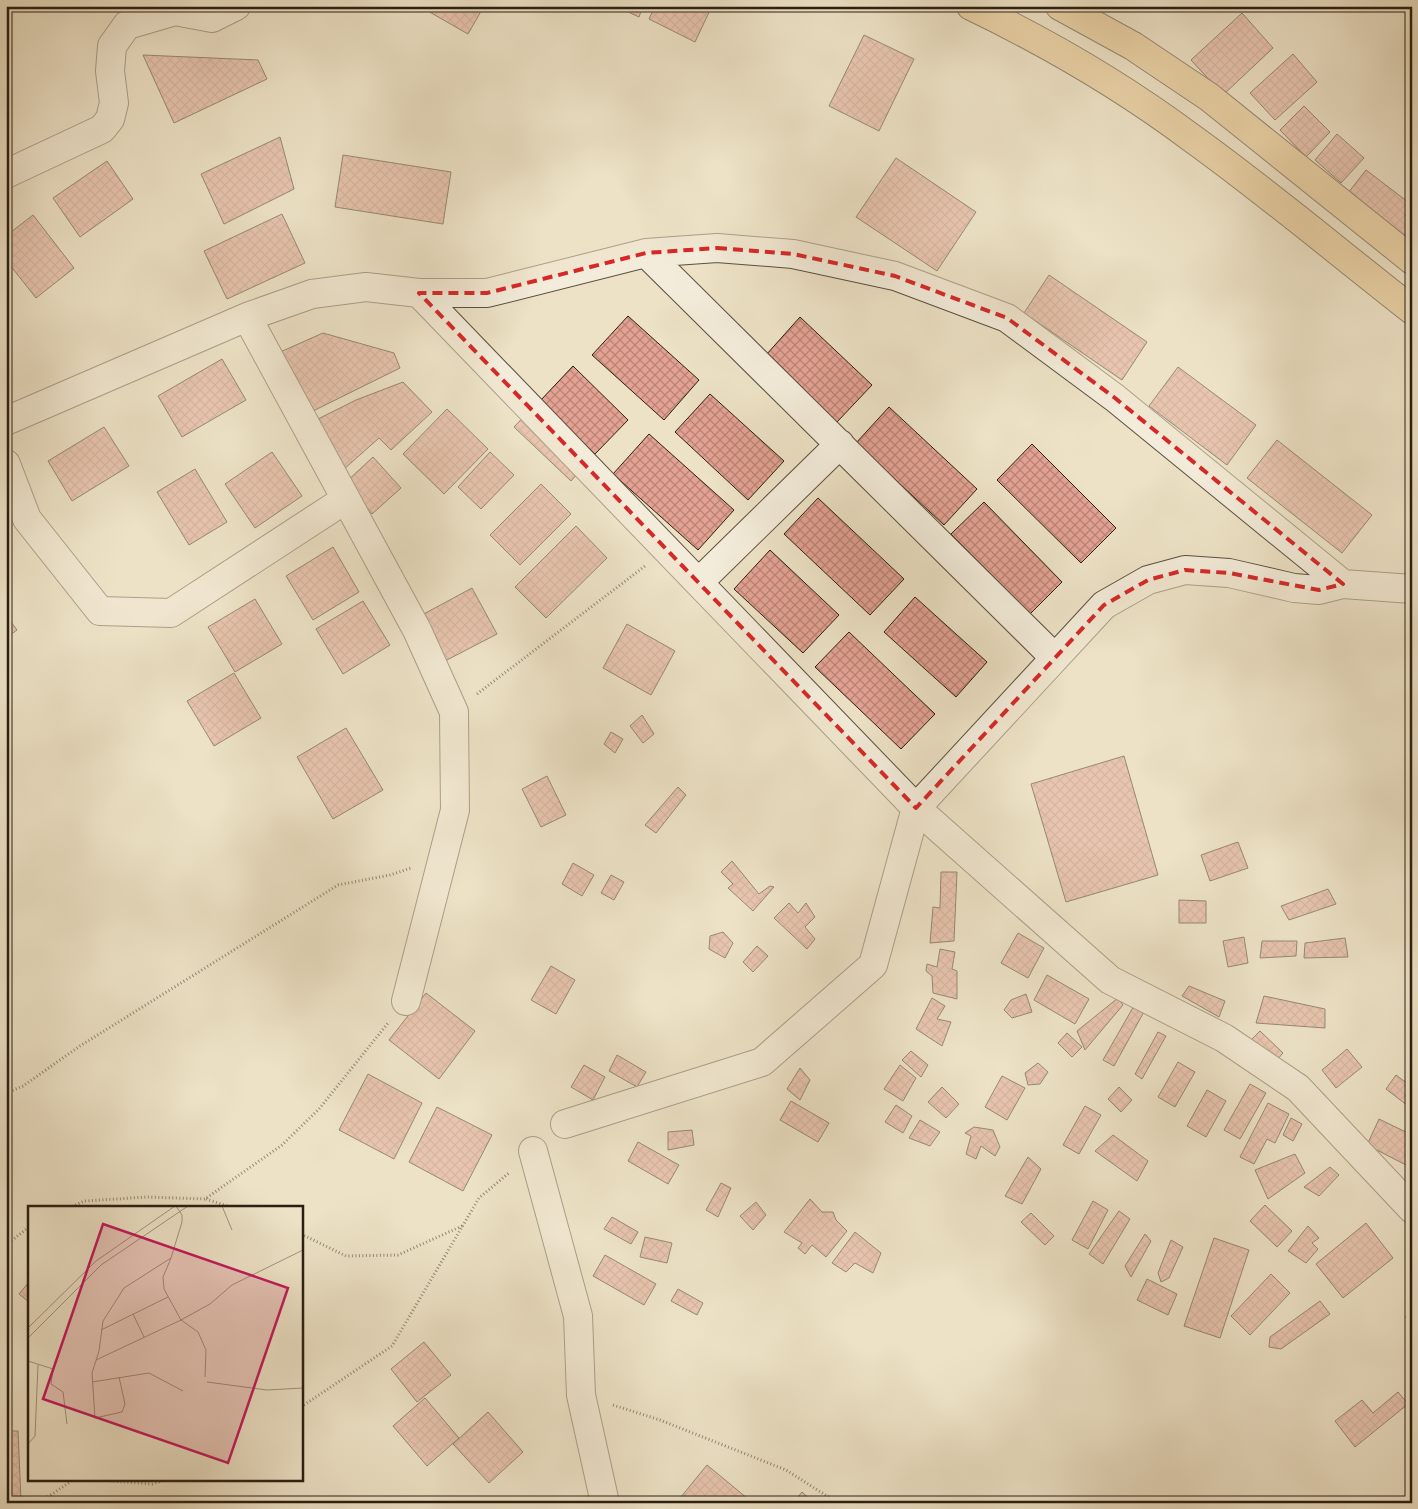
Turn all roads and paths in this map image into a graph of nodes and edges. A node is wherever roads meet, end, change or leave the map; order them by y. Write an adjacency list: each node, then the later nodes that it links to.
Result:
1 (236, 6): 4 (street)
2 (972, 6): 8 (main road)
3 (1060, 6): 6 (main road)
4 (6, 174)
5 (646, 253): 7 (street); 11 (street); 16 (street)
6 (1412, 260)
7 (419, 293): 9 (street); 14 (street)
8 (1412, 310)
9 (247, 317): 10 (street); 13 (street)
10 (6, 421)
11 (840, 444): 15 (street); 18 (street)
12 (6, 464): 13 (street)
13 (346, 499): 19 (street)
14 (667, 549): 15 (street); 19 (path)
15 (699, 582): 20 (street)
16 (1343, 584): 17 (street); 18 (street)
17 (1412, 589)
18 (1055, 658): 20 (street)
19 (454, 712): 21 (street)
20 (916, 808): 24 (street); 29 (street)
21 (443, 857): 22 (street); 23 (path)
22 (406, 1001): 26 (path)
23 (6, 1094)
24 (565, 1124)
25 (534, 1151): 30 (path); 34 (street)
26 (205, 1198): 27 (path); 28 (path)
27 (73, 1206)
28 (227, 1206)
29 (1412, 1208)
30 (463, 1226): 32 (path); 35 (path)
31 (28, 1228): 33 (path)
32 (302, 1234)
33 (6, 1245)
34 (581, 1395): 40 (street); 41 (path)
35 (302, 1406)
36 (70, 1482): 39 (path)
37 (124, 1482): 38 (path)
38 (158, 1482)
39 (39, 1503)
40 (605, 1503)
41 (838, 1503)

